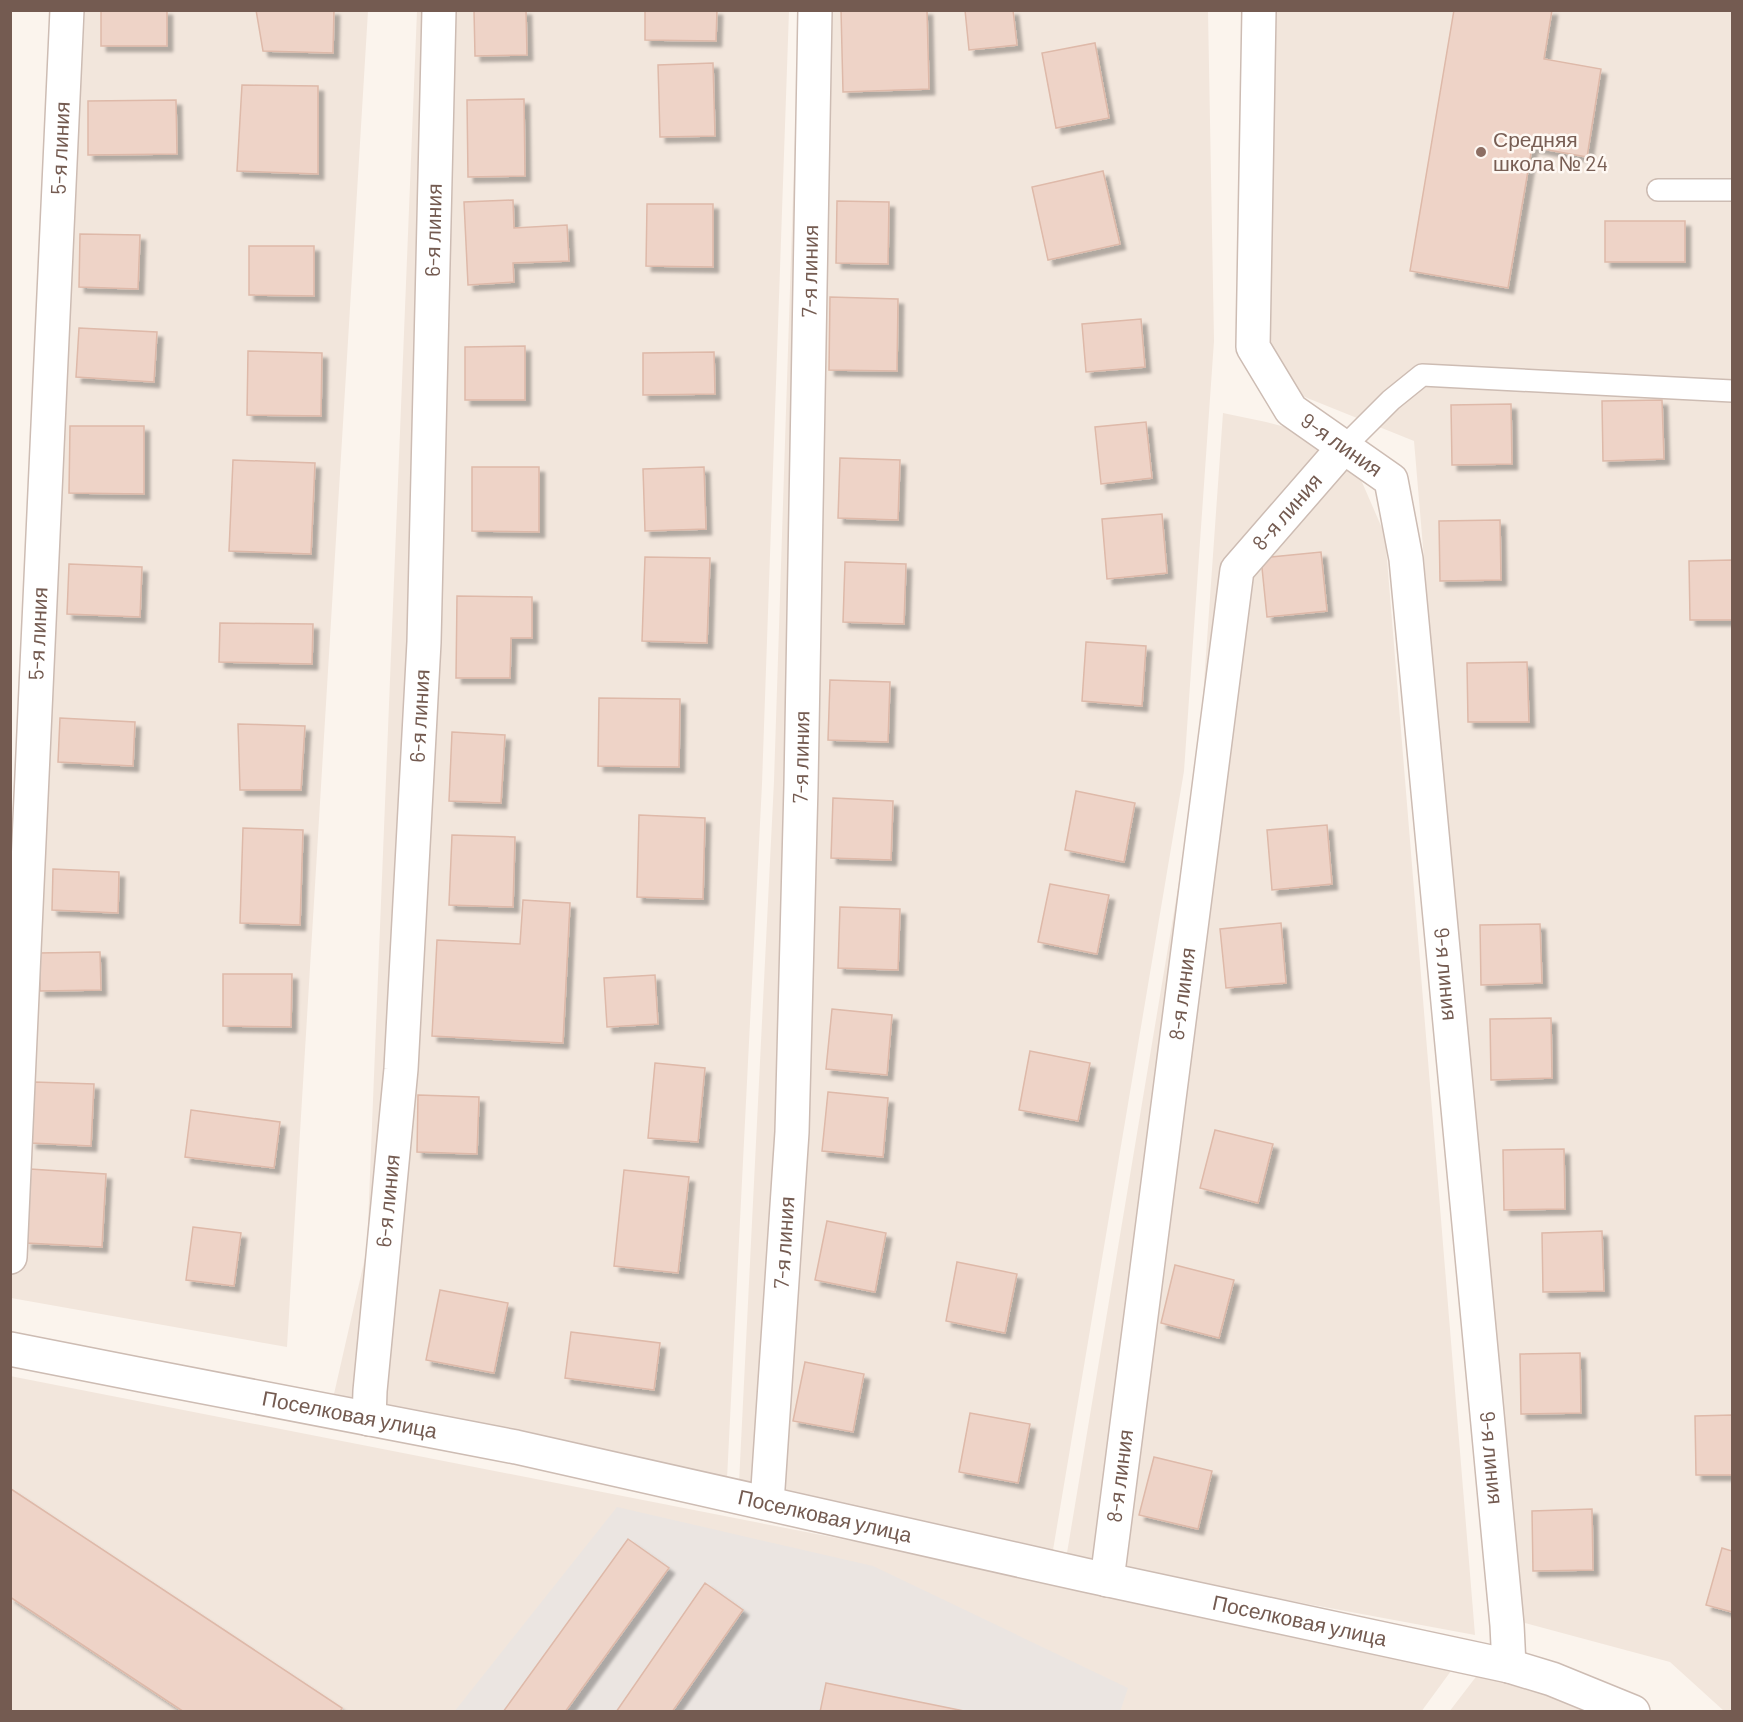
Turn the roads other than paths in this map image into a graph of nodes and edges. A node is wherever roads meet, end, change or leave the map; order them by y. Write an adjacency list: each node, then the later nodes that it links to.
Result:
1 (67, 10): 9 (street, 5-я линия)
2 (440, 10): 11 (street, 6-я линия)
3 (815, 10): 12 (street, 7-я линия)
4 (1259, 10): 8 (street, 9-я линия)
5 (1658, 190): 6 (lane)
6 (1732, 190)
7 (1732, 392): 8 (lane)
8 (1344, 447): 13 (street, 8-я линия); 14 (street, 9-я линия)
9 (10, 1257)
10 (10, 1349): 11 (street, Поселковая улица)
11 (369, 1419): 12 (street, Поселковая улица)
12 (767, 1503): 13 (street, Поселковая улица)
13 (1107, 1580): 14 (street, Поселковая улица)
14 (1509, 1666): 15 (street, Поселковая улица)
15 (1633, 1712)

